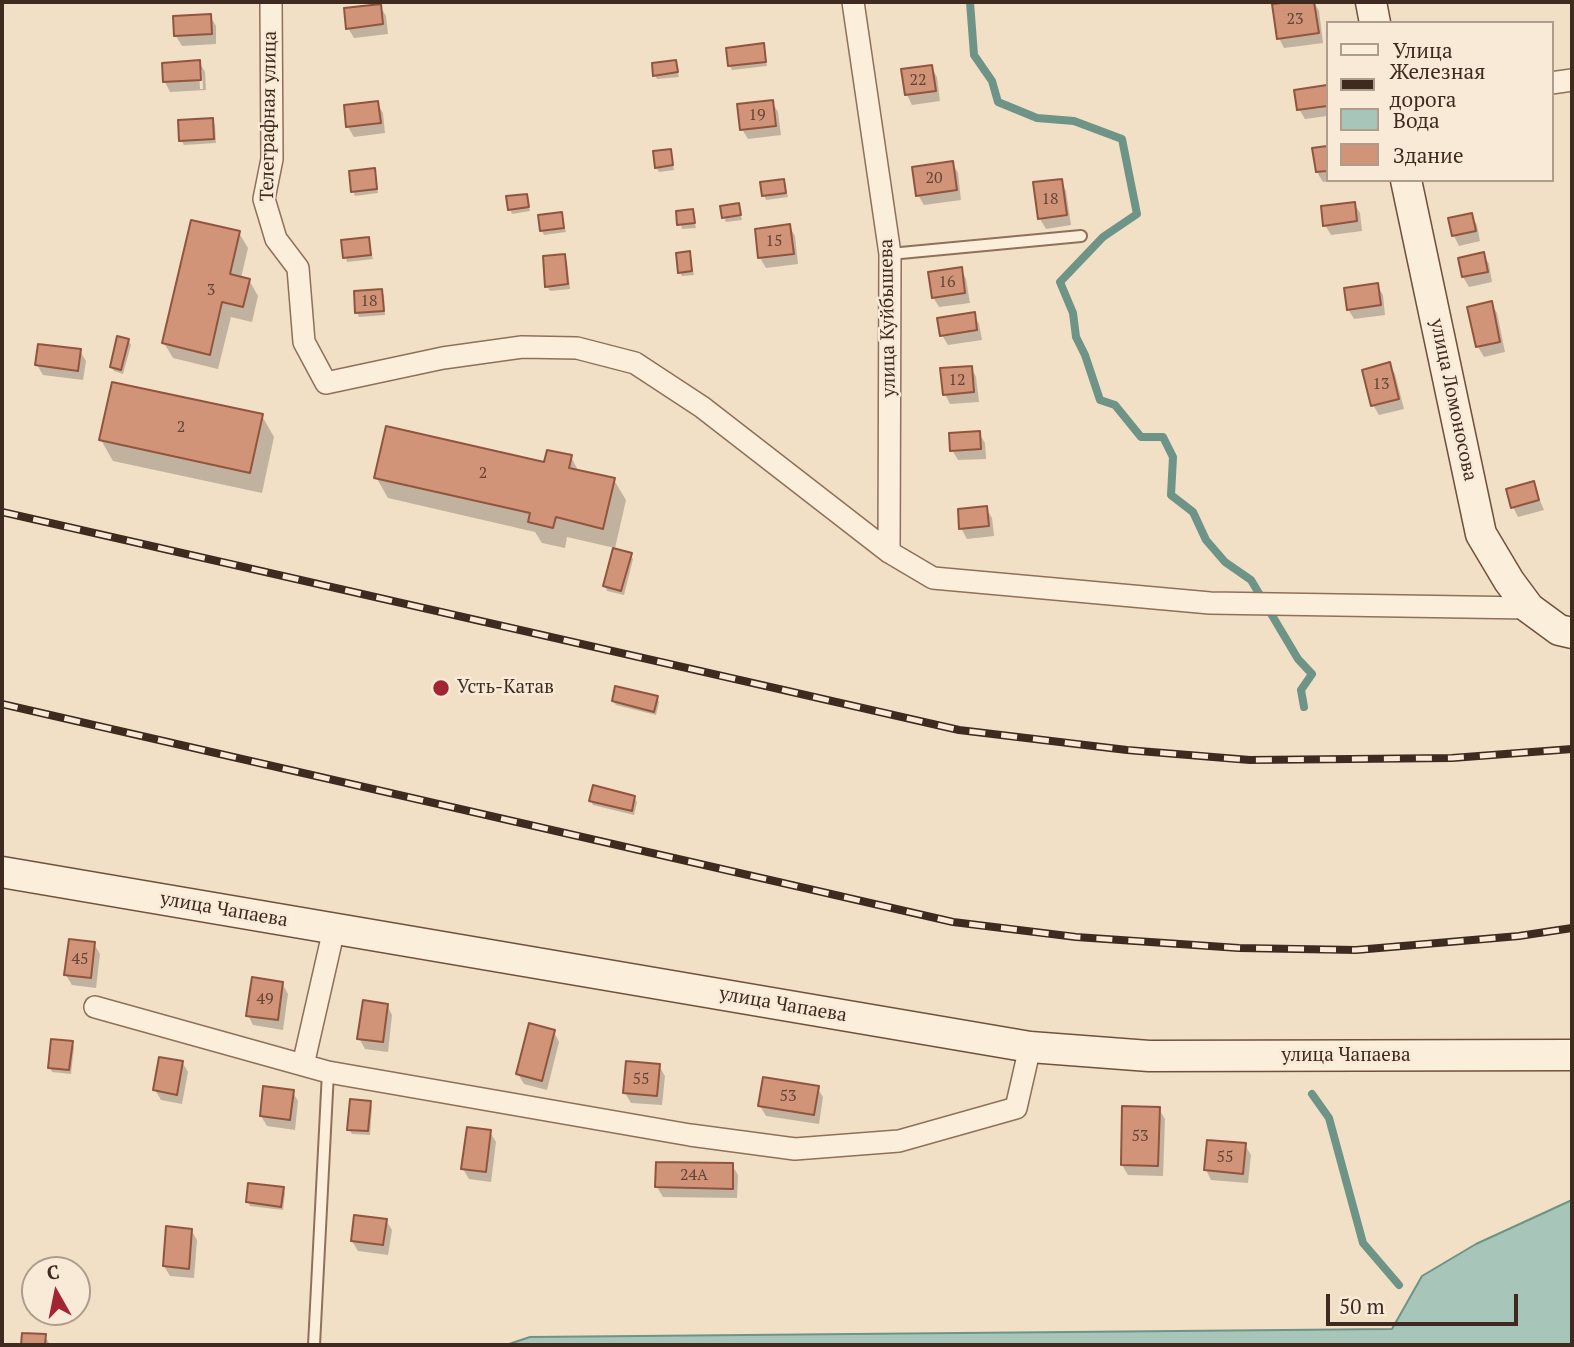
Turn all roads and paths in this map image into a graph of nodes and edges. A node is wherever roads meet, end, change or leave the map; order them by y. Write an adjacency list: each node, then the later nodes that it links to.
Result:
1 (271, 2): 10 (street, Телеграфная улица)
2 (853, 2): 9 (street, улица Куйбышева)
3 (1371, 2): 4 (main road)
4 (1375, 21)
5 (1572, 80): 6 (street)
6 (1553, 83)
7 (1406, 182): 11 (main road, улица Ломоносова)
8 (1081, 236): 9 (lane)
9 (890, 254): 10 (street, улица Куйбышева)
10 (889, 552): 11 (street)
11 (1529, 608): 12 (main road)
12 (1572, 633)
13 (2, 872): 14 (main road, улица Чапаева)
14 (334, 929): 16 (main road, улица Чапаева); 18 (street)
15 (96, 1007): 18 (street)
16 (1030, 1047): 17 (main road, улица Чапаева); 19 (street)
17 (1572, 1055)
18 (303, 1065): 19 (street)
19 (328, 1072): 20 (lane)
20 (314, 1345)

